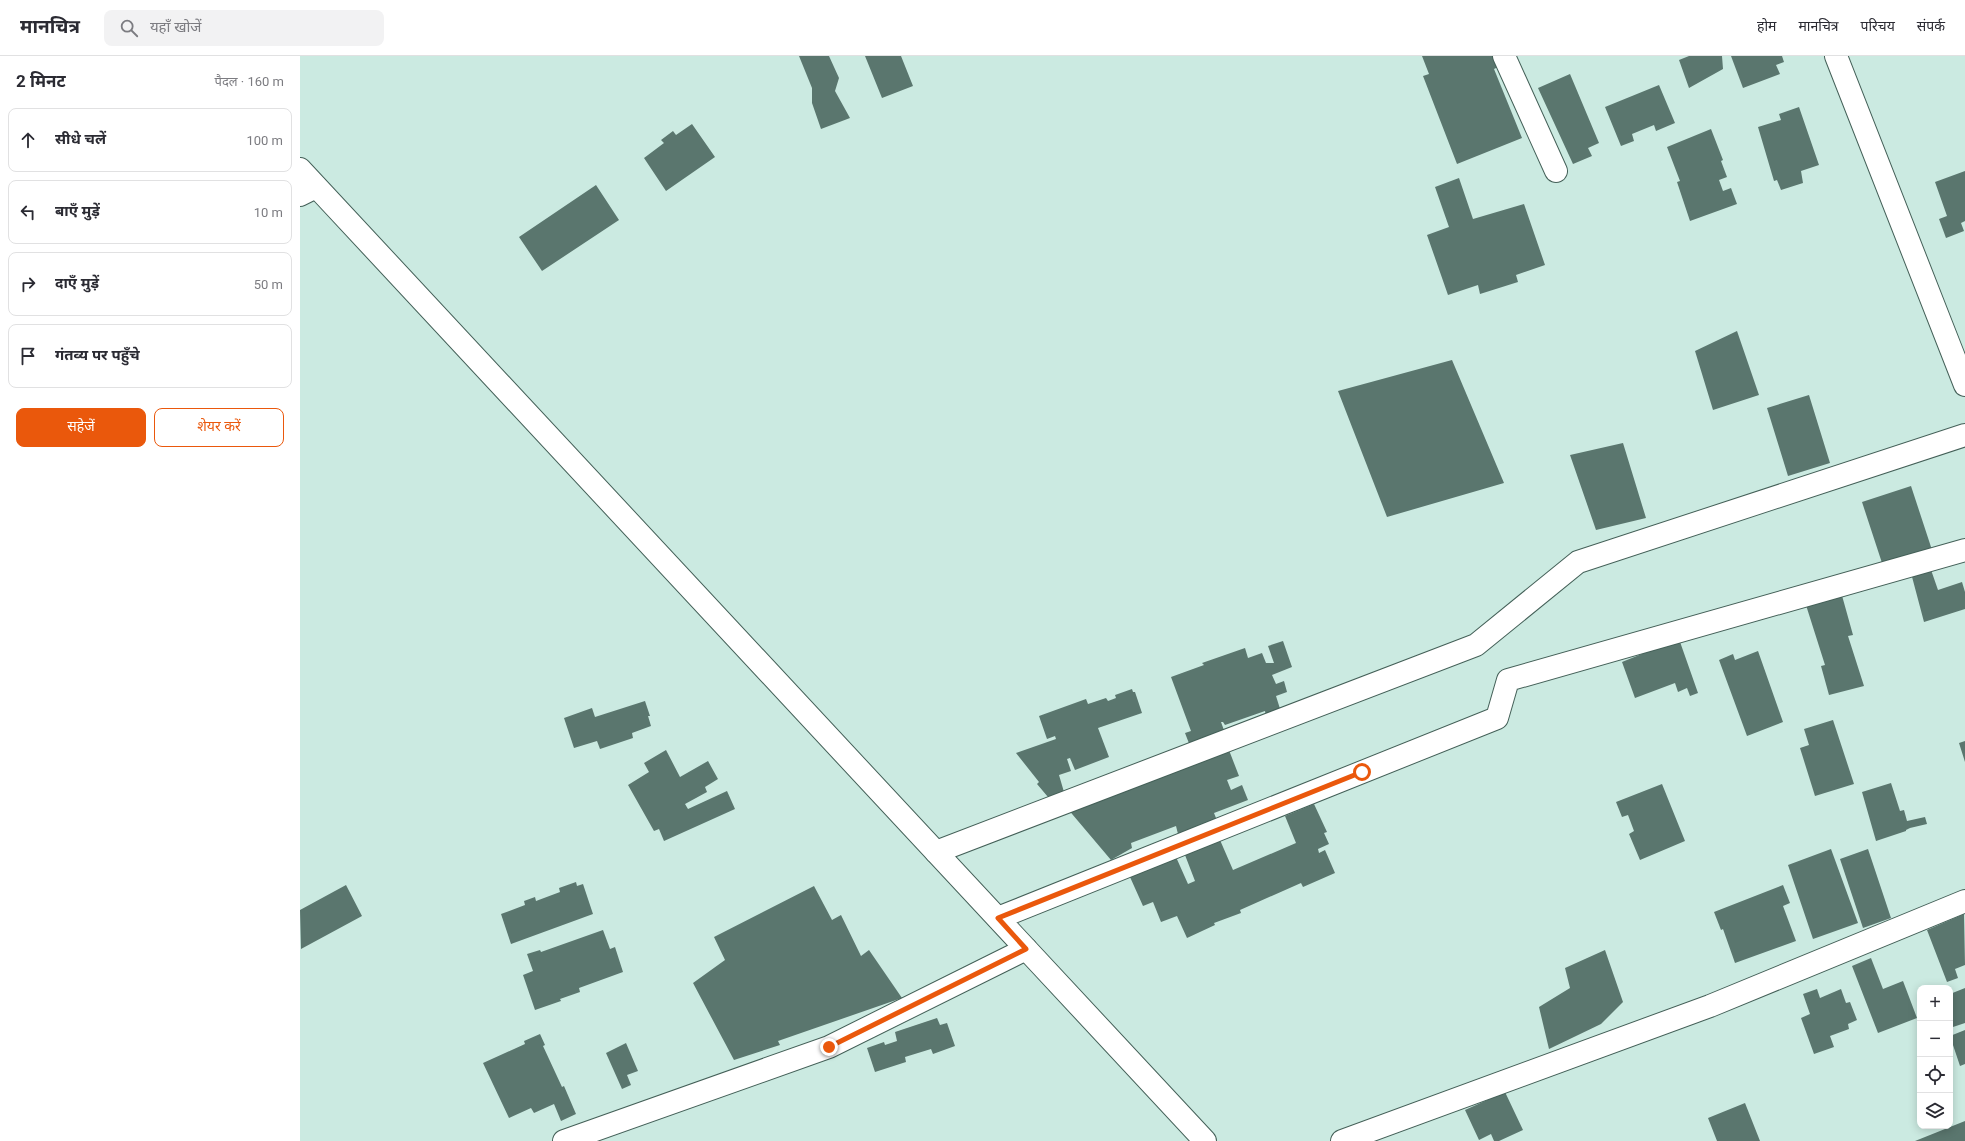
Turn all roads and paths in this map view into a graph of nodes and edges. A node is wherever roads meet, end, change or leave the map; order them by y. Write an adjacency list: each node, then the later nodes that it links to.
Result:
1 (1504, 56): 4 (street)
2 (1836, 56): 6 (street)
3 (300, 169): 5 (street)
4 (1556, 171)
5 (308, 191): 9 (street)
6 (1965, 385)
7 (1965, 435): 9 (street)
8 (1965, 550): 11 (street)
9 (936, 852): 11 (street)
10 (1965, 901): 15 (street)
11 (998, 918): 12 (street)
12 (1026, 949): 13 (street); 14 (street)
13 (564, 1141)
14 (1205, 1141)
15 (1342, 1141)

